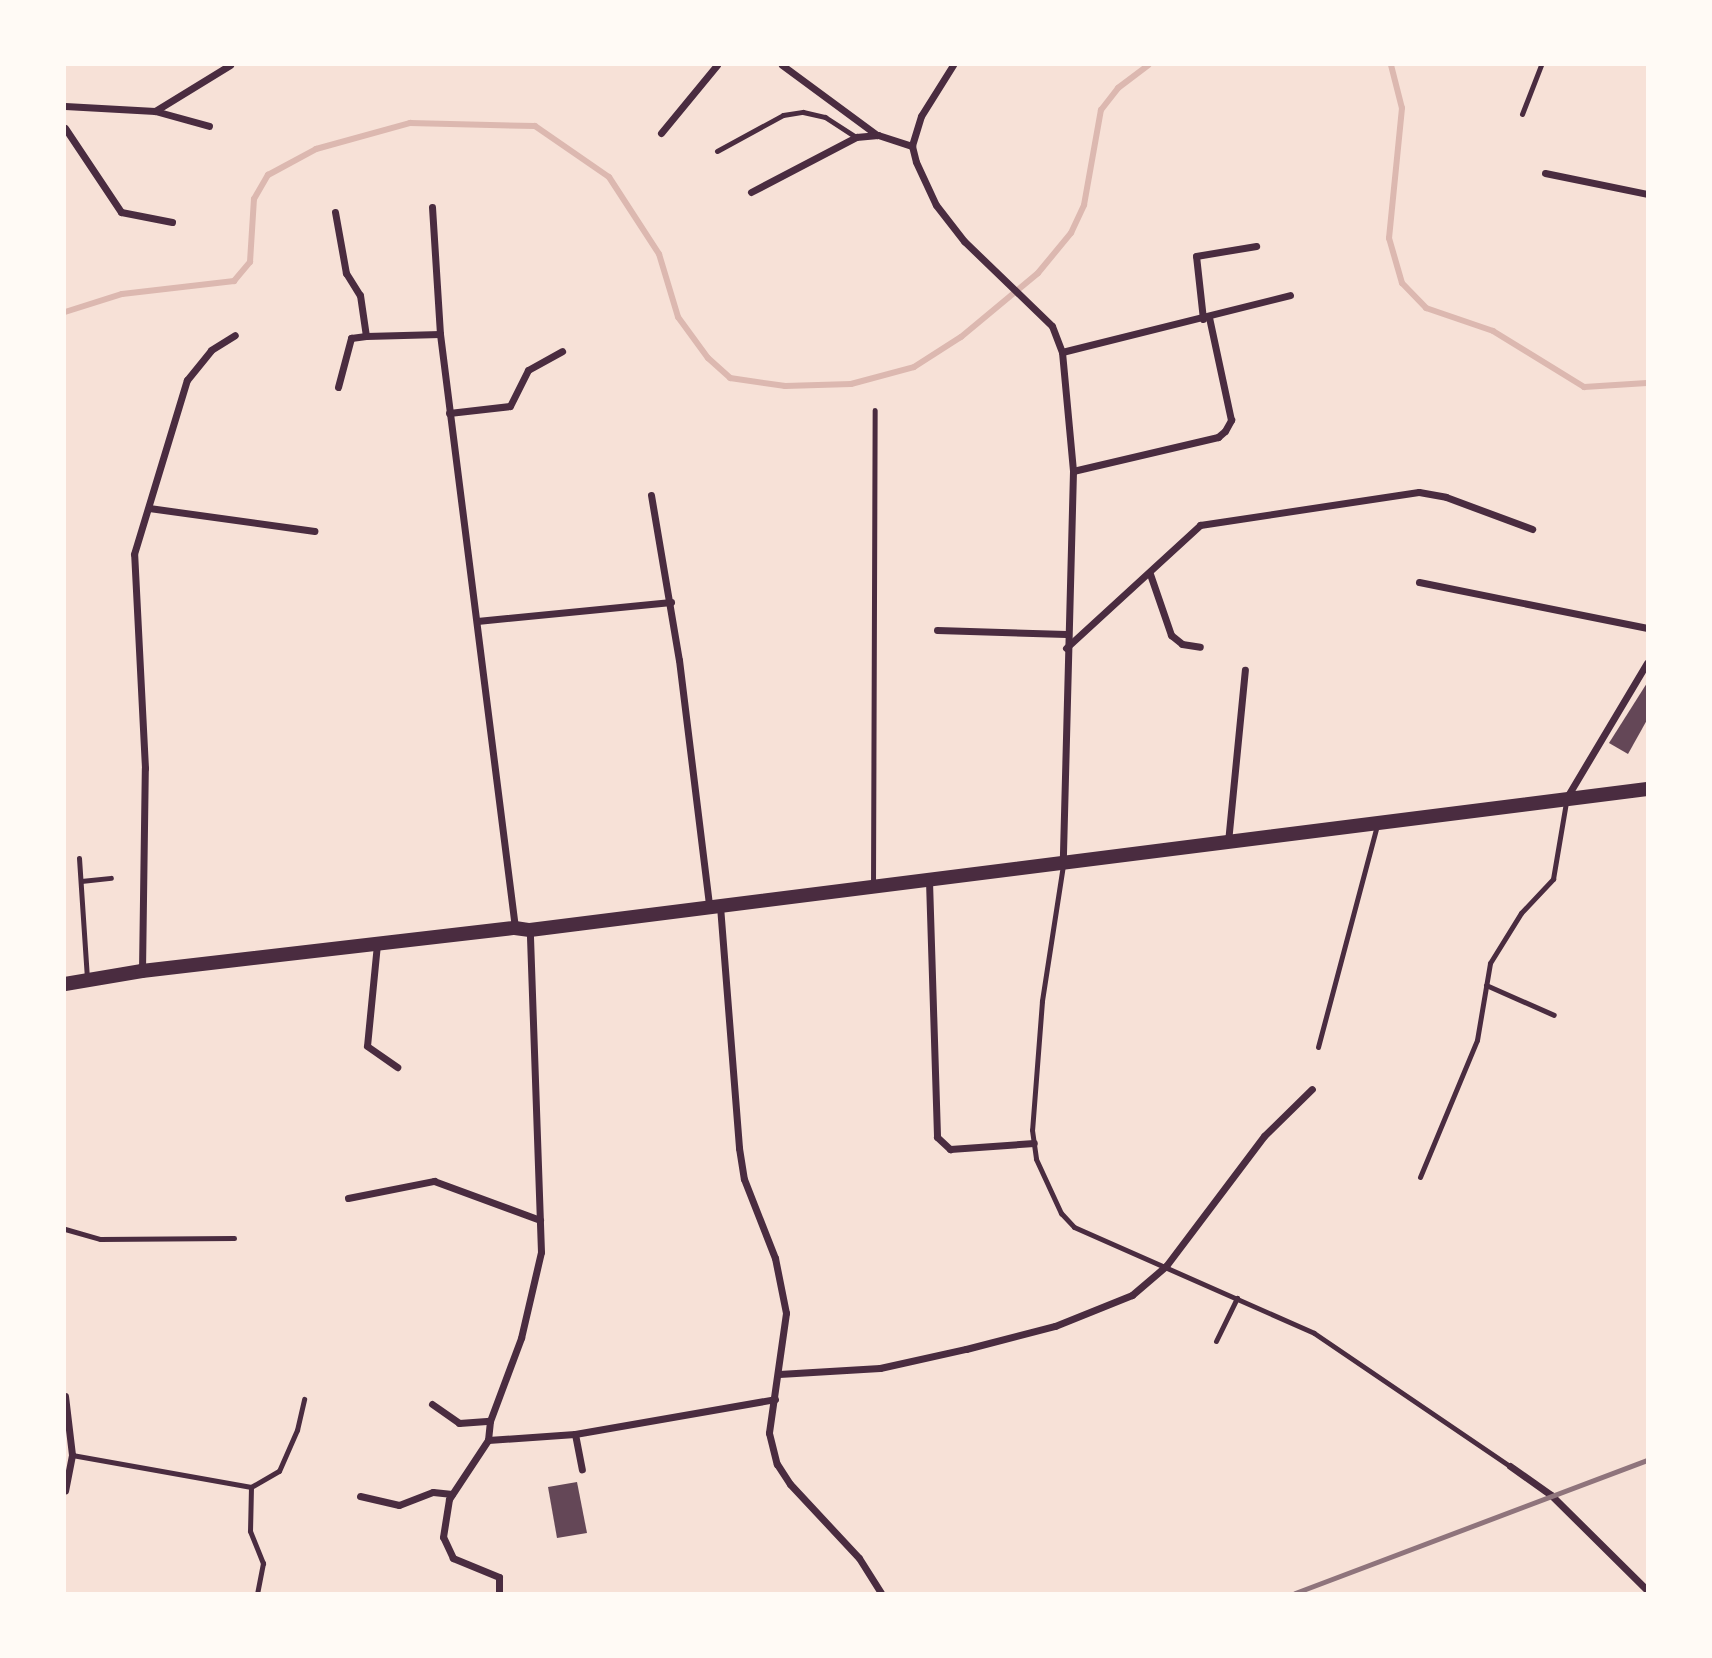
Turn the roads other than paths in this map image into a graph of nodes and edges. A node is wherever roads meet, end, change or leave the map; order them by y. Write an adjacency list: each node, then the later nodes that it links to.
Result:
1 (230, 65): 7 (street)
2 (717, 65): 11 (street)
3 (782, 65): 12 (street)
4 (953, 65): 14 (street)
5 (1541, 65): 8 (lane)
6 (65, 106): 7 (street)
7 (155, 111): 9 (street)
8 (1522, 114)
9 (208, 126)
10 (65, 128): 21 (street)
11 (661, 133)
12 (878, 135): 13 (street); 14 (street)
13 (856, 136): 15 (lane); 17 (street)
14 (912, 146): 29 (street)
15 (717, 151)
16 (1545, 173): 18 (street)
17 (751, 192)
18 (1647, 194)
19 (432, 207): 25 (street)
20 (335, 212): 27 (street)
21 (172, 222)
22 (1256, 246): 24 (street)
23 (1290, 295): 24 (street)
24 (1206, 318): 29 (street); 33 (street)
25 (440, 334): 27 (street); 32 (street)
26 (235, 335): 35 (street)
27 (366, 337): 30 (street)
28 (562, 351): 32 (street)
29 (1062, 352): 33 (street)
30 (338, 387)
31 (875, 410): 58 (lane)
32 (449, 413): 41 (street)
33 (1073, 471): 44 (street)
34 (651, 495): 40 (street)
35 (149, 508): 37 (street); 63 (street)
36 (1532, 529): 38 (street)
37 (314, 531)
38 (1150, 574): 45 (street); 46 (street)
39 (1419, 582): 42 (street)
40 (671, 602): 41 (street); 59 (street)
41 (477, 621): 60 (street)
42 (1647, 628)
43 (937, 630): 44 (street)
44 (1066, 634): 46 (street)
45 (1200, 647)
46 (1066, 648): 54 (street)
47 (1647, 663): 50 (street)
48 (1245, 670): 52 (street)
49 (1647, 789): 50 (main road)
50 (1566, 799): 51 (main road); 66 (lane)
51 (1378, 823): 52 (main road); 68 (lane)
52 (1228, 843): 54 (main road)
53 (79, 858): 56 (lane)
54 (1063, 865): 57 (main road); 71 (lane)
55 (111, 878): 56 (lane)
56 (81, 881): 64 (lane)
57 (929, 881): 58 (main road); 71 (street)
58 (873, 887): 59 (main road)
59 (715, 905): 61 (main road); 80 (street)
60 (515, 928): 61 (main road); 62 (main road)
61 (530, 930): 74 (street)
62 (377, 943): 63 (main road); 69 (street)
63 (142, 971): 64 (main road)
64 (87, 979): 65 (main road)
65 (65, 984)
66 (1486, 985): 67 (lane); 72 (lane)
67 (1554, 1015)
68 (1318, 1047)
69 (397, 1067)
70 (1312, 1089): 77 (street)
71 (1034, 1143): 77 (lane)
72 (1420, 1177)
73 (348, 1198): 74 (street)
74 (540, 1220): 85 (street)
75 (65, 1229): 76 (lane)
76 (234, 1238)
77 (1166, 1266): 78 (lane); 80 (street)
78 (1237, 1298): 79 (lane); 89 (lane)
79 (1216, 1340)
80 (779, 1374): 83 (street)
81 (65, 1396): 88 (street)
82 (304, 1399): 91 (lane)
83 (775, 1399): 86 (street); 98 (street)
84 (432, 1404): 85 (street)
85 (490, 1421): 87 (street)
86 (575, 1434): 87 (street); 90 (street)
87 (488, 1440): 93 (street)
88 (72, 1455): 91 (lane); 92 (street)
89 (1510, 1466): 95 (street)
90 (582, 1469)
91 (251, 1487): 96 (lane)
92 (65, 1490)
93 (452, 1494): 94 (street); 97 (street)
94 (360, 1496)
95 (1647, 1590)
96 (257, 1593)
97 (499, 1593)
98 (881, 1593)

